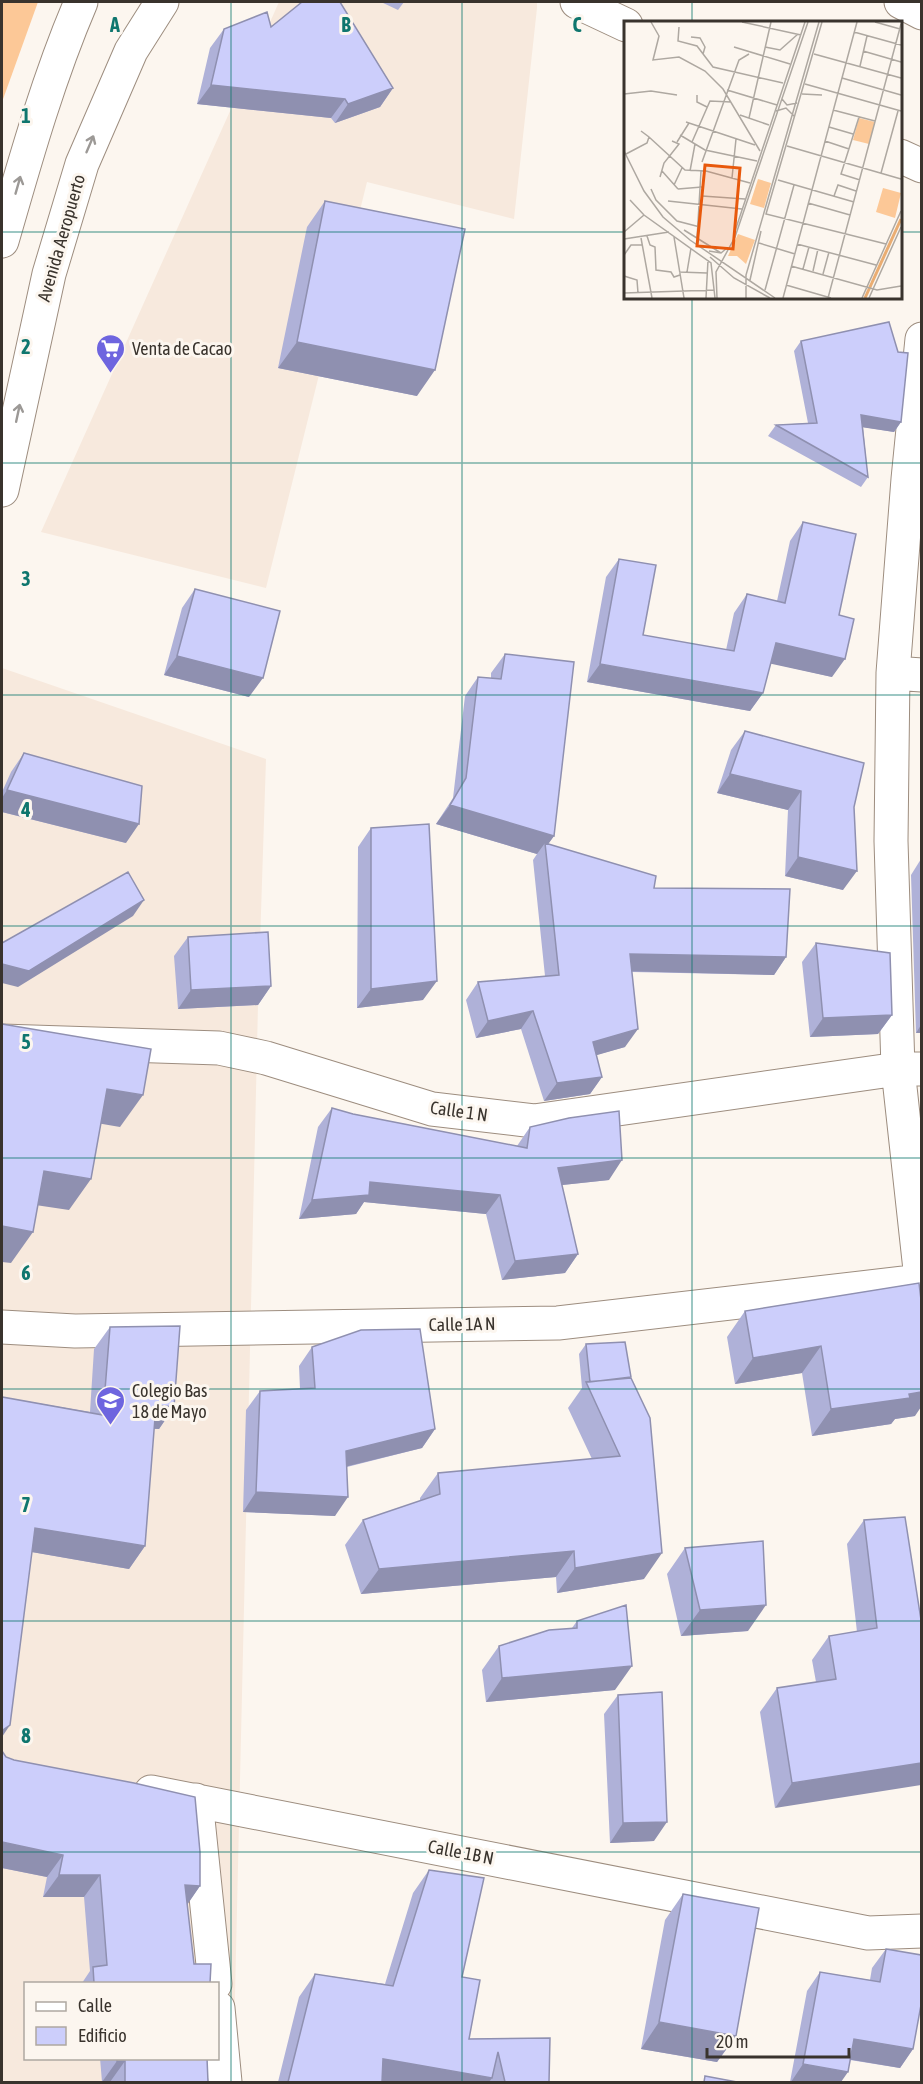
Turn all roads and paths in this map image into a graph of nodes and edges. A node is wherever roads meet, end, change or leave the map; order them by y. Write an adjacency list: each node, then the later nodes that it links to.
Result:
1 (81, 2): 9 (street, one-way to 1)
2 (162, 2): 12 (street, Avenida Aeropuerto, one-way to 2)
3 (577, 2): 6 (street)
4 (900, 2): 5 (street)
5 (921, 14)
6 (624, 24)
7 (902, 157): 8 (street)
8 (921, 166)
9 (2, 241)
10 (921, 339): 11 (street)
11 (915, 480): 13 (street)
12 (2, 490)
13 (907, 674): 15 (street)
14 (2, 1041): 15 (street, Calle 1 N)
15 (910, 1069): 16 (street)
16 (921, 1284): 17 (street, Calle 1A N)
17 (2, 1327)
18 (128, 1787): 19 (street, Calle 1B N)
19 (196, 1800): 20 (street, Calle 1B N); 21 (street)
20 (921, 1931)
21 (215, 1982)
22 (219, 2019): 23 (street)
23 (225, 2082)

